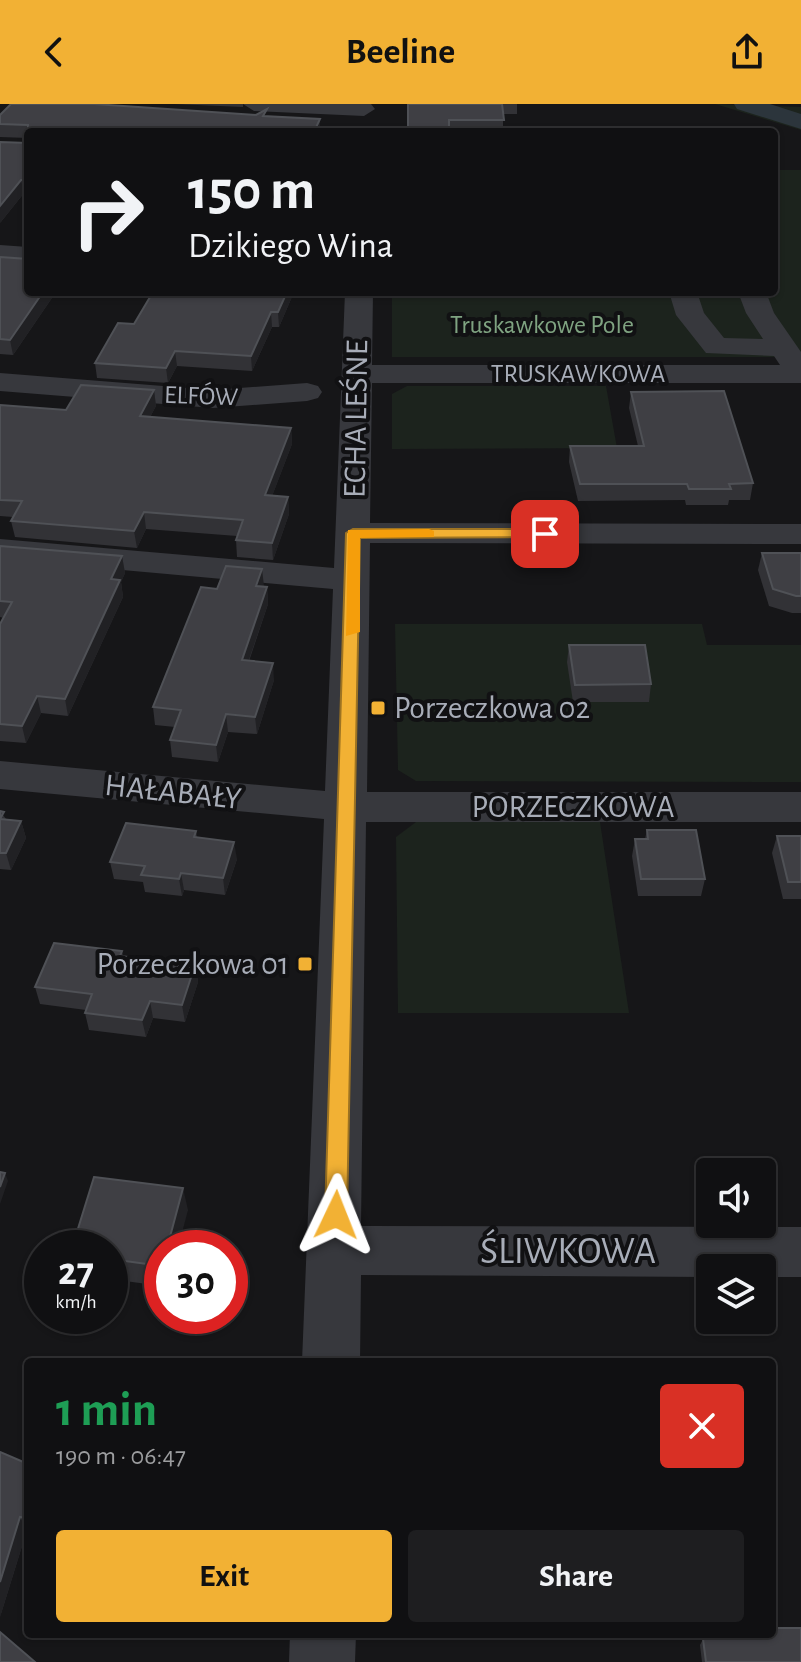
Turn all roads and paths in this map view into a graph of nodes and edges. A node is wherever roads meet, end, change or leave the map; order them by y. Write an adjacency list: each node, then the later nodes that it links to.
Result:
1 (256, 111): 2 (street); 3 (street)
2 (364, 115)
3 (229, 116)
4 (0, 253): 5 (street)
5 (24, 255)
6 (359, 296): 10 (street, ECHA LEŚNE)
7 (684, 296): 9 (street)
8 (754, 296): 9 (street)
9 (784, 349): 11 (street)
10 (356, 374): 11 (street, TRUSKAWKOWA); 14 (street, ECHA LEŚNE)
11 (801, 374)
12 (0, 382): 13 (street, ELFÓW)
13 (307, 392)
14 (353, 533): 15 (street); 17 (street, ECHA LEŚNE)
15 (801, 534)
16 (0, 549): 17 (street)
17 (353, 580): 19 (street, ECHA LEŚNE)
18 (0, 775): 19 (street, HAŁABAŁY)
19 (346, 807): 20 (street, PORZECZKOWA); 21 (street, ECHA LEŚNE)
20 (801, 807)
21 (335, 1246): 22 (street, ŚLIWKOWA); 23 (street, ECHA LEŚNE)
22 (801, 1252)
23 (331, 1358)
24 (323, 1638): 25 (street)
25 (322, 1662)

